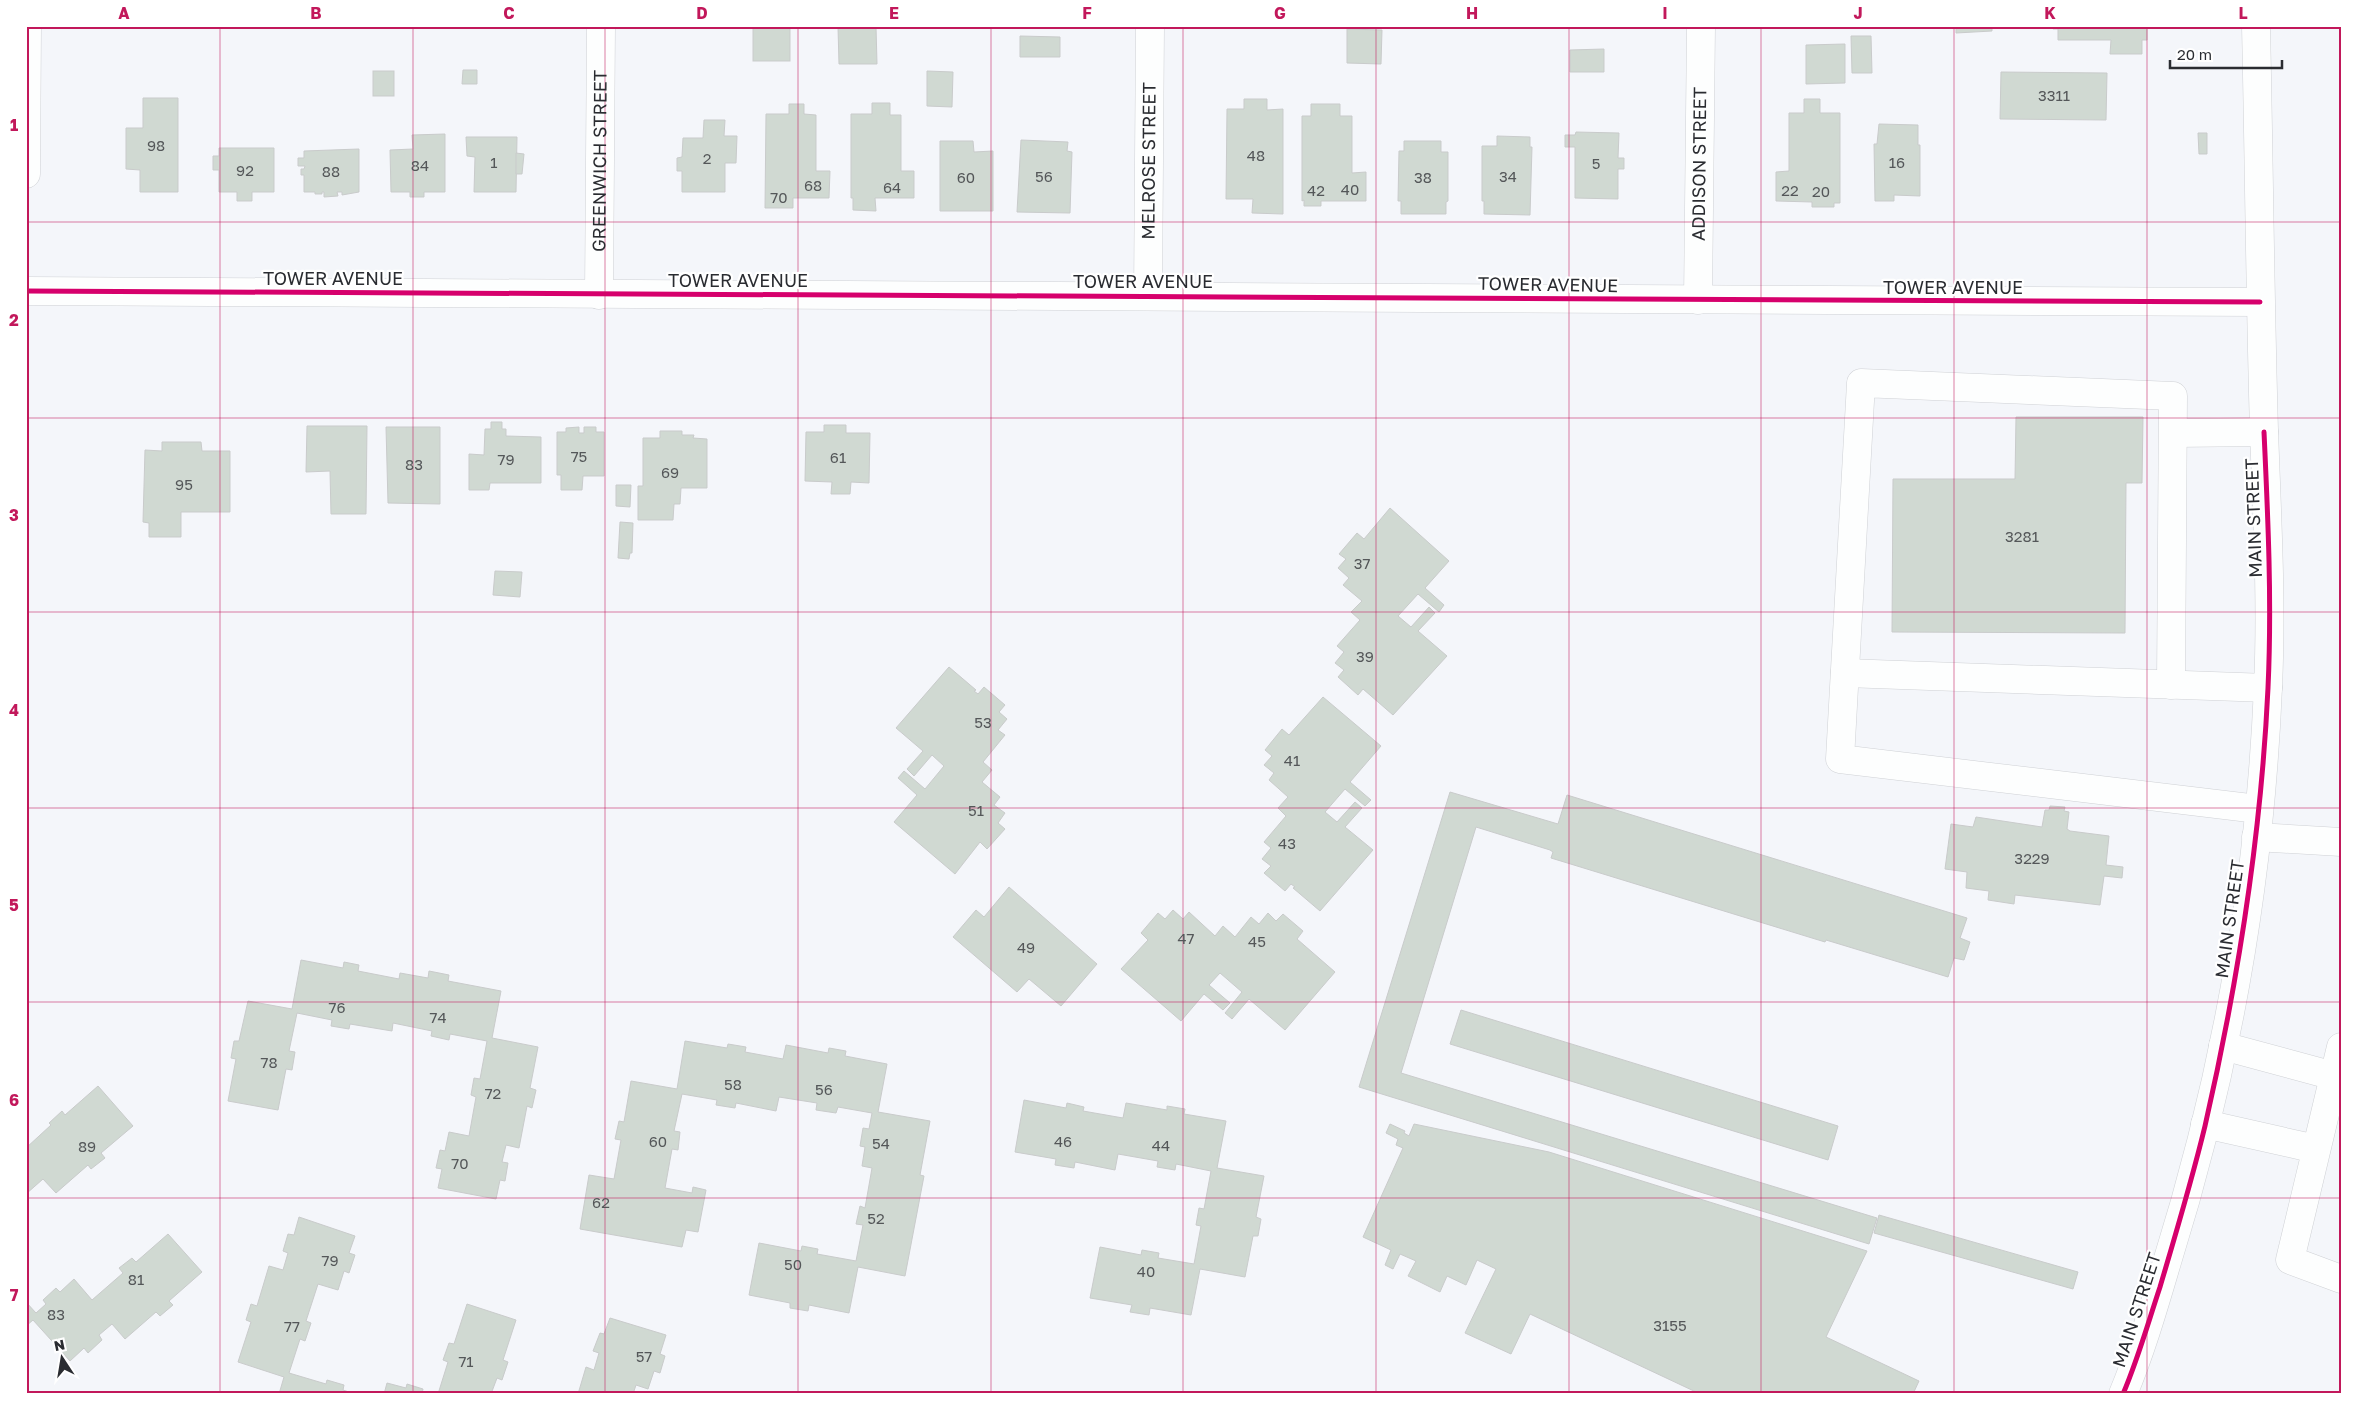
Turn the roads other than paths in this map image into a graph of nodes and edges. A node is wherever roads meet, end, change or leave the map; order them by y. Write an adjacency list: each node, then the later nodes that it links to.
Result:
1 (27, 26): 6 (main road)
2 (601, 26): 8 (main road, GREENWICH STREET)
3 (1150, 26): 9 (main road, MELROSE STREET)
4 (1701, 26): 10 (main road, ADDISON STREET)
5 (2256, 26): 11 (main road, MAIN STREET)
6 (26, 174)
7 (26, 291): 8 (main road, TOWER AVENUE)
8 (599, 295): 9 (main road, TOWER AVENUE)
9 (1148, 296): 10 (main road, TOWER AVENUE)
10 (1698, 300): 11 (main road, TOWER AVENUE)
11 (2260, 302): 12 (main road, MAIN STREET)
12 (2264, 432): 13 (main road); 16 (main road, MAIN STREET)
13 (2174, 433): 14 (main road); 15 (main road)
14 (1844, 673): 15 (main road); 17 (main road)
15 (2171, 684): 16 (main road)
16 (2268, 688): 17 (main road, MAIN STREET)
17 (2258, 809): 18 (main road, MAIN STREET)
18 (2256, 836): 19 (main road); 20 (main road, MAIN STREET)
19 (2341, 842)
20 (2223, 1046): 22 (main road); 23 (main road, MAIN STREET)
21 (2341, 1047): 22 (main road)
22 (2334, 1076): 24 (main road)
23 (2205, 1124): 24 (main road); 26 (main road, MAIN STREET)
24 (2316, 1149): 25 (main road)
25 (2341, 1279)
26 (2123, 1394)

